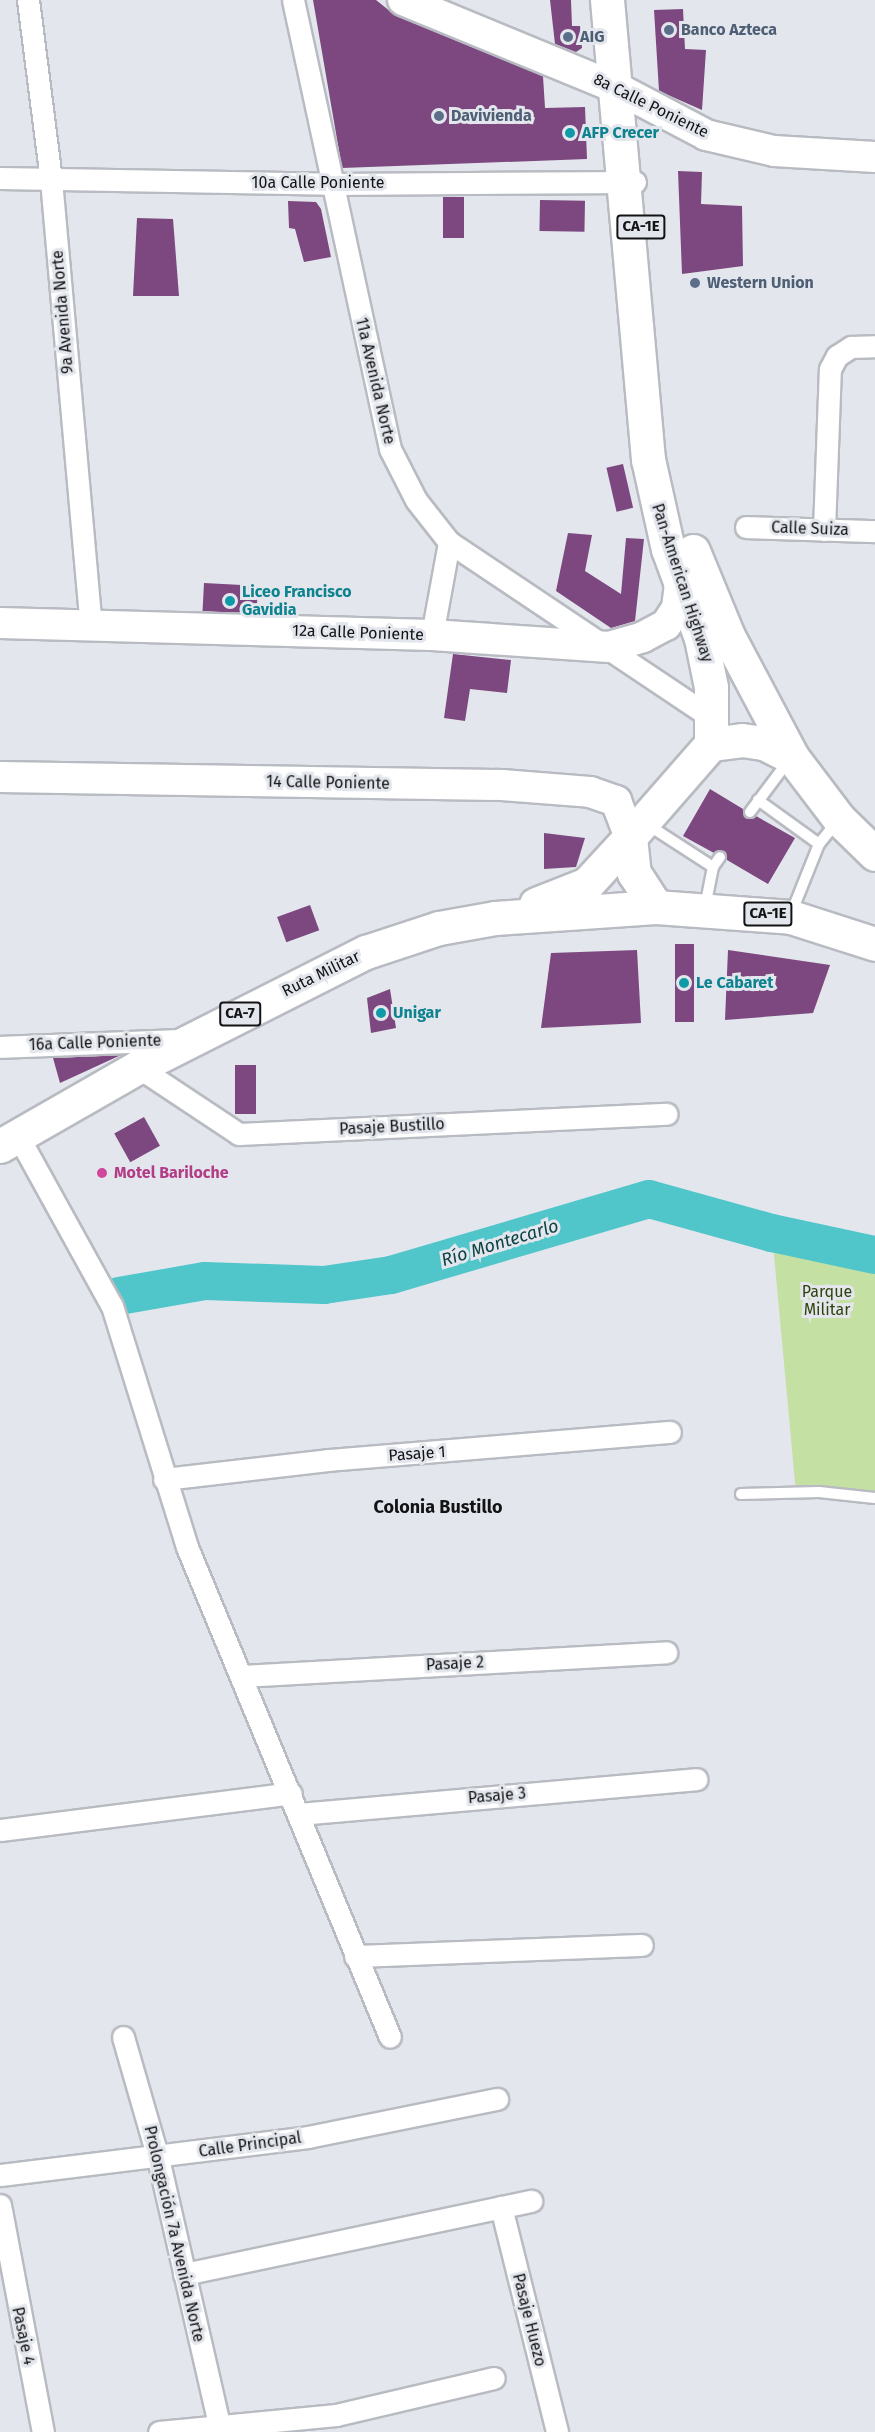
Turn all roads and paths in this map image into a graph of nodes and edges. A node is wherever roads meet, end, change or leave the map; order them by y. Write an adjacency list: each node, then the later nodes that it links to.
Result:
1 (28, 0): 9 (street, 9a Avenida Norte)
2 (294, 0): 11 (street, 11a Avenida Norte)
3 (403, 0): 6 (street, 8a Calle Poniente)
4 (607, 0): 6 (main road, Pan-American Highway / CA-1E)
5 (623, 0): 6 (main road, Pan-American Highway / CA-1E)
6 (624, 91): 7 (street, 8a Calle Poniente); 10 (main road, Pan-American Highway / CA-1E)
7 (875, 157)
8 (0, 178): 9 (street, 10a Calle Poniente)
9 (51, 180): 11 (street, 10a Calle Poniente); 19 (street, 9a Avenida Norte)
10 (628, 182): 11 (street, 10a Calle Poniente); 17 (main road, Pan-American Highway / CA-1E); 23 (main road, Pan-American Highway / CA-1E)
11 (331, 184): 16 (street, 11a Avenida Norte)
12 (875, 346): 14 (street)
13 (746, 527): 14 (street, Calle Suiza)
14 (824, 530): 15 (street, Calle Suiza)
15 (875, 531)
16 (449, 542): 20 (street); 21 (street, 11a Avenida Norte)
17 (680, 583): 21 (street, 12a Calle Poniente); 22 (main road, Pan-American Highway / CA-1E)
18 (0, 623): 19 (street, 12a Calle Poniente)
19 (91, 626): 20 (street, 12a Calle Poniente)
20 (432, 635): 21 (street, 12a Calle Poniente)
21 (609, 647): 22 (street, 11a Avenida Norte)
22 (711, 731): 23 (main road); 28 (main road)
23 (792, 757): 25 (lane); 27 (main road, Pan-American Highway / CA-1E)
24 (0, 777): 28 (street, 14 Calle Poniente)
25 (758, 800): 26 (lane); 29 (lane)
26 (750, 812)
27 (839, 819): 29 (lane); 30 (main road, Pan-American Highway / CA-1E)
28 (637, 829): 32 (lane); 33 (main road); 36 (main road, Ruta Militar / CA-7)
29 (819, 844): 35 (lane)
30 (875, 854)
31 (720, 857): 32 (lane)
32 (713, 867): 34 (lane)
33 (656, 908): 34 (main road, CA-1E); 36 (main road, Ruta Militar / CA-7)
34 (705, 908): 35 (main road, CA-1E)
35 (791, 916): 37 (main road, CA-1E)
36 (495, 918): 38 (main road, Ruta Militar / CA-7)
37 (875, 944)
38 (190, 1040): 39 (street, 16a Calle Poniente); 40 (main road, Ruta Militar / CA-7)
39 (0, 1047)
40 (138, 1066): 41 (street, Pasaje Bustillo); 42 (main road, Ruta Militar / CA-7)
41 (667, 1114)
42 (9, 1141): 44 (street)
43 (670, 1432): 44 (street, Pasaje 1)
44 (164, 1479): 48 (street)
45 (741, 1494): 46 (lane)
46 (875, 1497)
47 (666, 1652): 48 (street, Pasaje 2)
48 (243, 1676): 50 (street)
49 (696, 1779): 51 (street, Pasaje 3)
50 (291, 1793): 51 (street); 52 (street)
51 (298, 1814): 54 (street)
52 (0, 1830)
53 (642, 1946): 54 (street)
54 (355, 1956): 56 (street)
55 (123, 2037): 58 (street, Prolongación 7a Avenida Norte)
56 (390, 2037)
57 (497, 2099): 58 (street, Calle Principal)
58 (158, 2158): 59 (street, Calle Principal); 63 (street, Prolongación 7a Avenida Norte)
59 (0, 2175)
60 (531, 2201): 62 (street)
61 (0, 2205): 66 (street, Pasaje 4)
62 (501, 2207): 63 (street); 68 (street, Pasaje Huezo)
63 (184, 2274): 65 (street, Prolongación 7a Avenida Norte)
64 (494, 2378): 65 (street)
65 (221, 2429): 67 (street)
66 (43, 2432)
67 (159, 2432)
68 (557, 2432)

